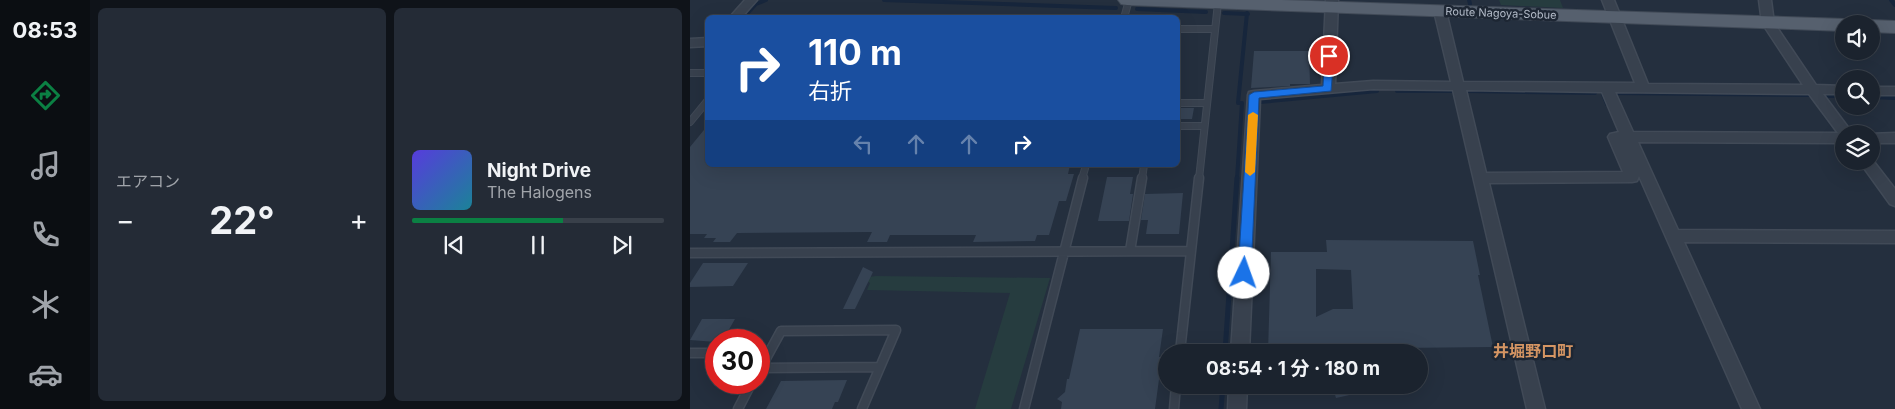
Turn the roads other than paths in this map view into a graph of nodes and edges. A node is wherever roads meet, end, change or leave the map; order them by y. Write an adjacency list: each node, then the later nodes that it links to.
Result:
1 (751, 0): 8 (street)
2 (1128, 0): 5 (main road, Route Nagoya-Sobue); 9 (lane)
3 (1608, 0): 10 (street)
4 (1765, 0): 11 (street)
5 (1218, 3): 6 (main road, Route Nagoya-Sobue); 16 (lane)
6 (1332, 4): 7 (main road, Route Nagoya-Sobue); 24 (street)
7 (1440, 11): 10 (main road, Route Nagoya-Sobue); 21 (street)
8 (737, 15)
9 (1125, 15)
10 (1615, 17): 11 (main road, Route Nagoya-Sobue); 23 (street)
11 (1768, 23): 12 (main road, Route Nagoya-Sobue); 25 (street)
12 (1835, 25)
13 (1880, 26): 14 (main road)
14 (1895, 27)
15 (1180, 29): 16 (lane)
16 (1215, 29): 29 (lane)
17 (705, 42): 18 (street)
18 (690, 43)
19 (690, 73): 20 (lane)
20 (705, 73)
21 (1458, 86): 22 (street); 24 (street); 43 (street)
22 (1606, 87): 23 (street); 36 (street)
23 (1643, 87): 25 (street)
24 (1328, 89): 52 (street)
25 (1812, 89): 26 (street); 33 (street)
26 (1835, 90)
27 (1880, 91): 28 (street)
28 (1895, 91)
29 (1207, 103): 31 (lane); 35 (lane)
30 (705, 104): 32 (lane)
31 (1180, 104)
32 (690, 122)
33 (1839, 125)
34 (1180, 126): 35 (lane)
35 (1204, 126): 49 (lane)
36 (1628, 137): 37 (street); 43 (street); 45 (street)
37 (1835, 138)
38 (1880, 138): 39 (street)
39 (1895, 138)
40 (1085, 167): 47 (lane)
41 (1144, 167): 48 (lane)
42 (1873, 170): 44 (street)
43 (1480, 178): 66 (street)
44 (1895, 200)
45 (1673, 236): 46 (street); 67 (street)
46 (1895, 238)
47 (1064, 251): 48 (lane); 50 (lane); 63 (lane)
48 (1130, 251): 49 (lane)
49 (1191, 251): 51 (lane)
50 (690, 253)
51 (1181, 344)
52 (1240, 344)
53 (770, 345): 56 (lane)
54 (690, 353): 55 (lane)
55 (705, 353)
56 (880, 367): 57 (lane); 62 (lane)
57 (770, 369)
58 (746, 394): 61 (lane)
59 (1175, 394): 64 (lane)
60 (1238, 394): 65 (street)
61 (738, 409)
62 (862, 409)
63 (1024, 409)
64 (1174, 409)
65 (1237, 409)
66 (1536, 409)
67 (1751, 409)

